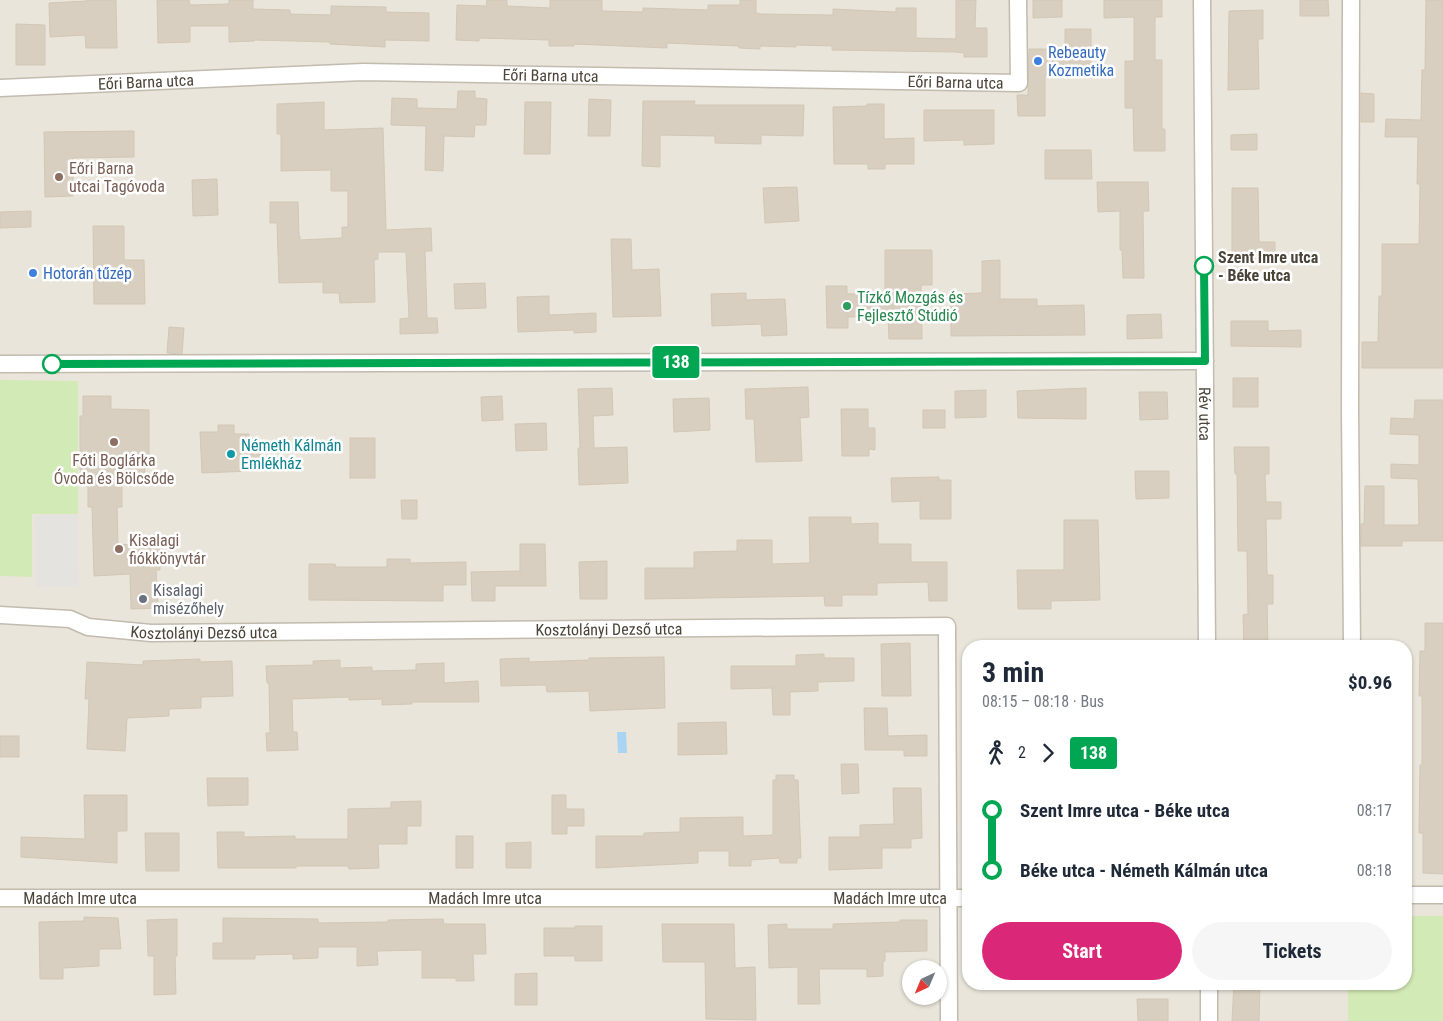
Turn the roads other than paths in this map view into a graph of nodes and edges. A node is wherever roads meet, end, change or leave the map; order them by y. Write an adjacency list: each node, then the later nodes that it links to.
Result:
1 (1018, 0): 4 (street, Eőri Barna utca)
2 (1202, 0): 5 (street, Rév utca)
3 (1351, 0): 9 (street)
4 (0, 88)
5 (1205, 361): 6 (street); 8 (street, Rév utca)
6 (0, 364)
7 (0, 615): 13 (street, Kosztolányi Dezső utca)
8 (1207, 640)
9 (1352, 640)
10 (1443, 894): 11 (street)
11 (1412, 895)
12 (0, 898): 13 (street, Madách Imre utca)
13 (947, 898): 14 (street, Madách Imre utca); 16 (street)
14 (962, 898)
15 (1209, 990): 17 (street)
16 (949, 1021)
17 (1209, 1021)

